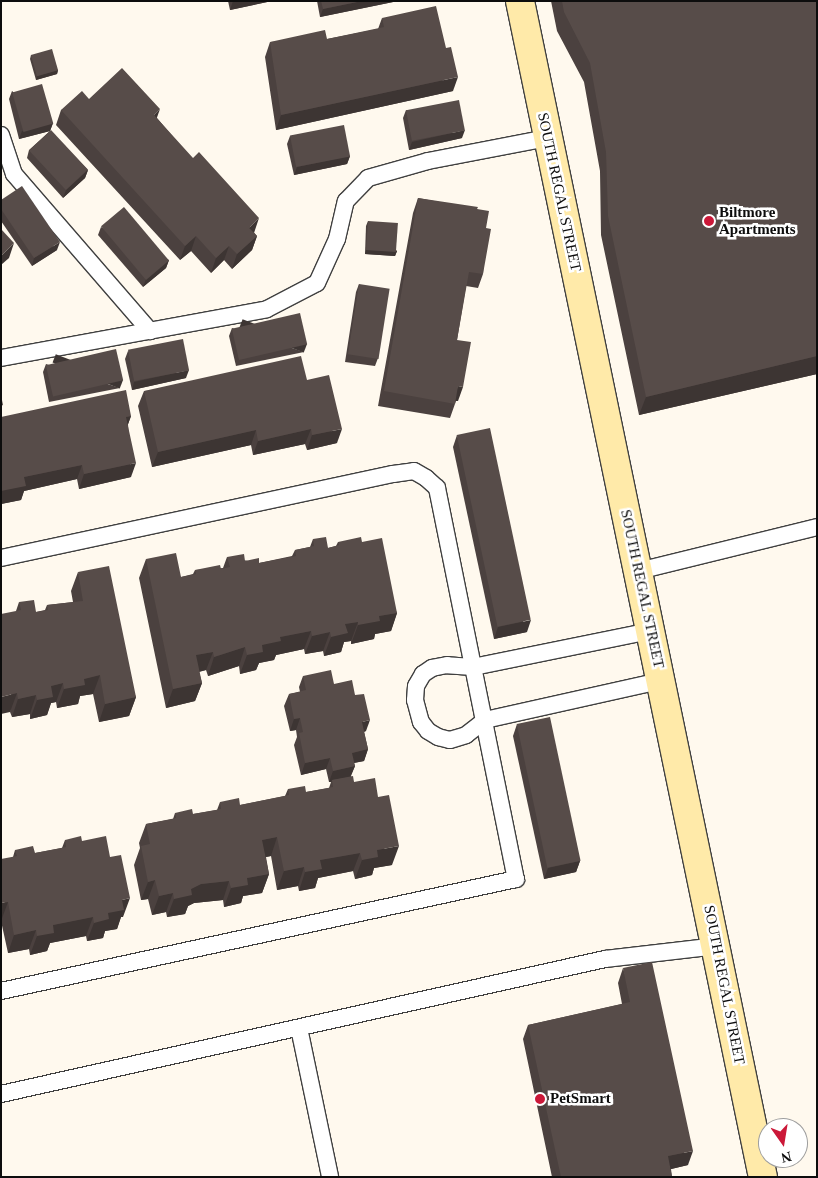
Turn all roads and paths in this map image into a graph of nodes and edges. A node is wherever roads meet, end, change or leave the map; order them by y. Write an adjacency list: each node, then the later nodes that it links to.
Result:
1 (520, 1): 3 (main road, SOUTH REGAL STREET)
2 (1, 135): 4 (lane)
3 (548, 138): 4 (lane); 8 (main road, SOUTH REGAL STREET)
4 (150, 331): 5 (lane)
5 (1, 358)
6 (817, 527): 8 (lane)
7 (1, 558): 10 (lane)
8 (638, 571): 9 (main road, SOUTH REGAL STREET)
9 (650, 631): 10 (lane); 11 (main road, SOUTH REGAL STREET)
10 (473, 667): 12 (lane); 12 (lane)
11 (660, 681): 12 (lane); 13 (main road, SOUTH REGAL STREET)
12 (485, 720): 14 (lane)
13 (717, 946): 15 (lane); 18 (main road, SOUTH REGAL STREET)
14 (1, 991)
15 (299, 1028): 16 (lane); 17 (lane)
16 (1, 1094)
17 (330, 1177)
18 (763, 1177)

